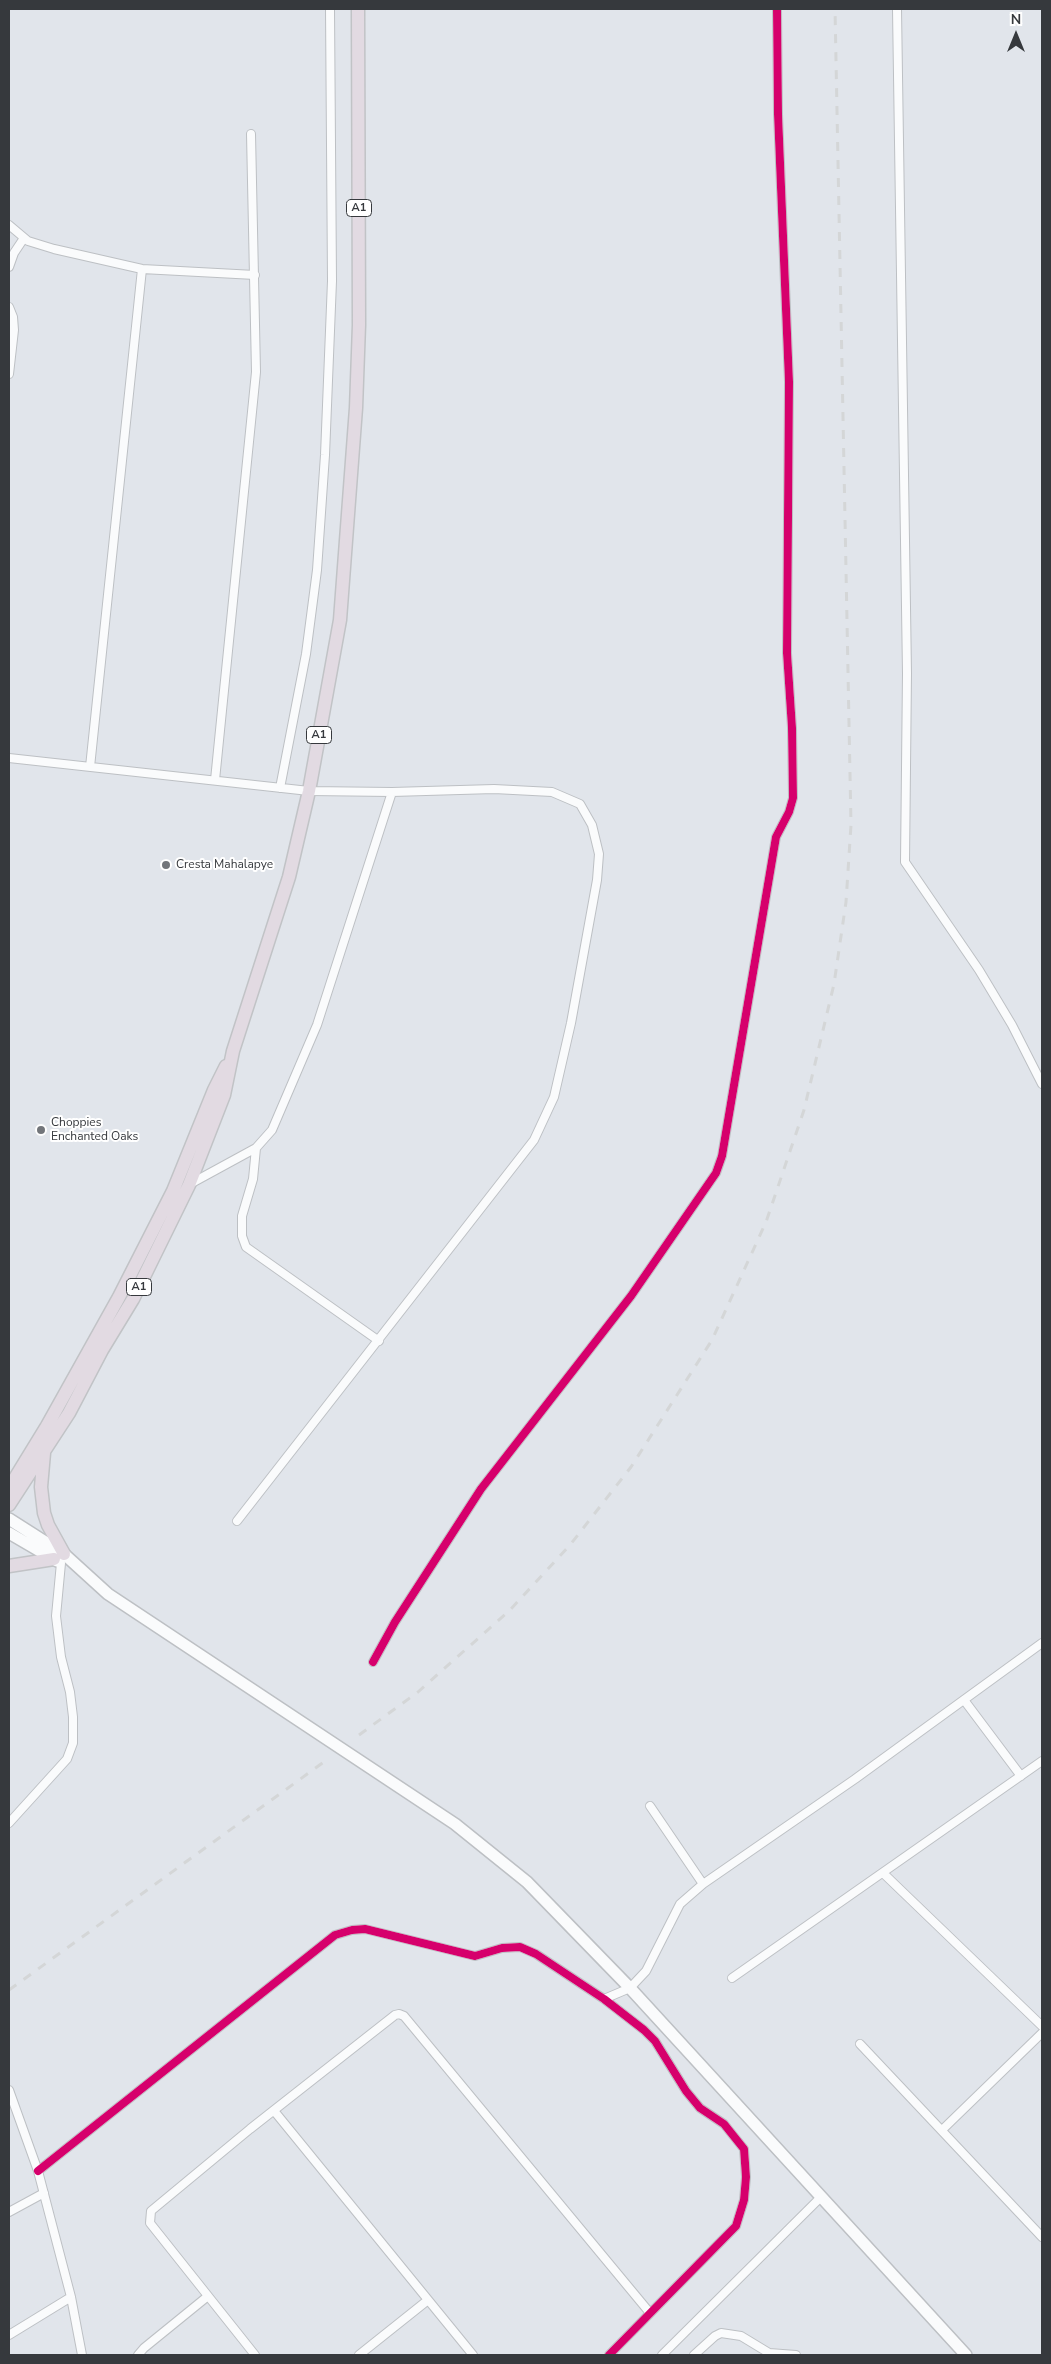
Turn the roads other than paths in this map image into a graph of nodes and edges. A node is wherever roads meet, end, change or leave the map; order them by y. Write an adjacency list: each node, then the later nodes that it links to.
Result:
1 (330, 9): 16 (street)
2 (358, 9): 17 (highway, A1)
3 (777, 9): 34 (street)
4 (897, 9): 20 (street)
5 (251, 134): 10 (street)
6 (9, 225): 7 (street)
7 (24, 238): 8 (street); 9 (street)
8 (9, 267)
9 (142, 269): 10 (street); 14 (street)
10 (255, 275): 15 (street)
11 (9, 307): 12 (street)
12 (9, 374)
13 (9, 758): 14 (street)
14 (90, 767): 15 (street)
15 (214, 780): 16 (street)
16 (280, 788): 17 (street)
17 (309, 791): 18 (street); 19 (highway, A1)
18 (392, 792): 21 (street); 24 (street)
19 (233, 1052): 22 (highway, A1); 23 (highway, A1)
20 (1042, 1084)
21 (256, 1148): 22 (street); 24 (street)
22 (189, 1185): 23 (street); 25 (highway, A1)
23 (173, 1191): 26 (highway, A1)
24 (379, 1341): 29 (street)
25 (44, 1450): 27 (highway, A1); 31 (highway)
26 (9, 1488)
27 (9, 1505)
28 (9, 1519): 31 (main road)
29 (237, 1521)
30 (9, 1533): 31 (main road)
31 (60, 1559): 32 (highway); 39 (street); 43 (main road)
32 (9, 1566)
33 (1042, 1643): 35 (street)
34 (373, 1662)
35 (964, 1700): 37 (street); 41 (street)
36 (1042, 1761): 37 (street)
37 (1020, 1776): 40 (street)
38 (650, 1806): 41 (street)
39 (9, 1824)
40 (883, 1873): 42 (street); 45 (street)
41 (703, 1884): 43 (street)
42 (732, 1978)
43 (630, 1988): 44 (street); 53 (main road)
44 (604, 1999): 51 (street); 59 (street)
45 (1042, 2026)
46 (1042, 2032): 50 (street)
47 (860, 2044): 50 (street)
48 (9, 2090): 51 (street)
49 (275, 2112): 56 (street); 58 (street); 59 (street)
50 (942, 2130): 55 (street)
51 (38, 2171): 52 (street)
52 (44, 2193): 54 (street); 57 (street)
53 (821, 2197): 67 (street); 70 (main road)
54 (9, 2212)
55 (1042, 2237)
56 (208, 2296): 62 (street); 63 (street)
57 (71, 2297): 60 (street); 61 (street)
58 (428, 2300): 64 (street); 65 (street)
59 (650, 2313): 66 (street)
60 (9, 2335)
61 (82, 2355)
62 (138, 2355)
63 (256, 2355)
64 (359, 2355)
65 (473, 2355)
66 (609, 2355)
67 (662, 2355)
68 (694, 2355): 69 (street)
69 (796, 2355)
70 (966, 2355)

